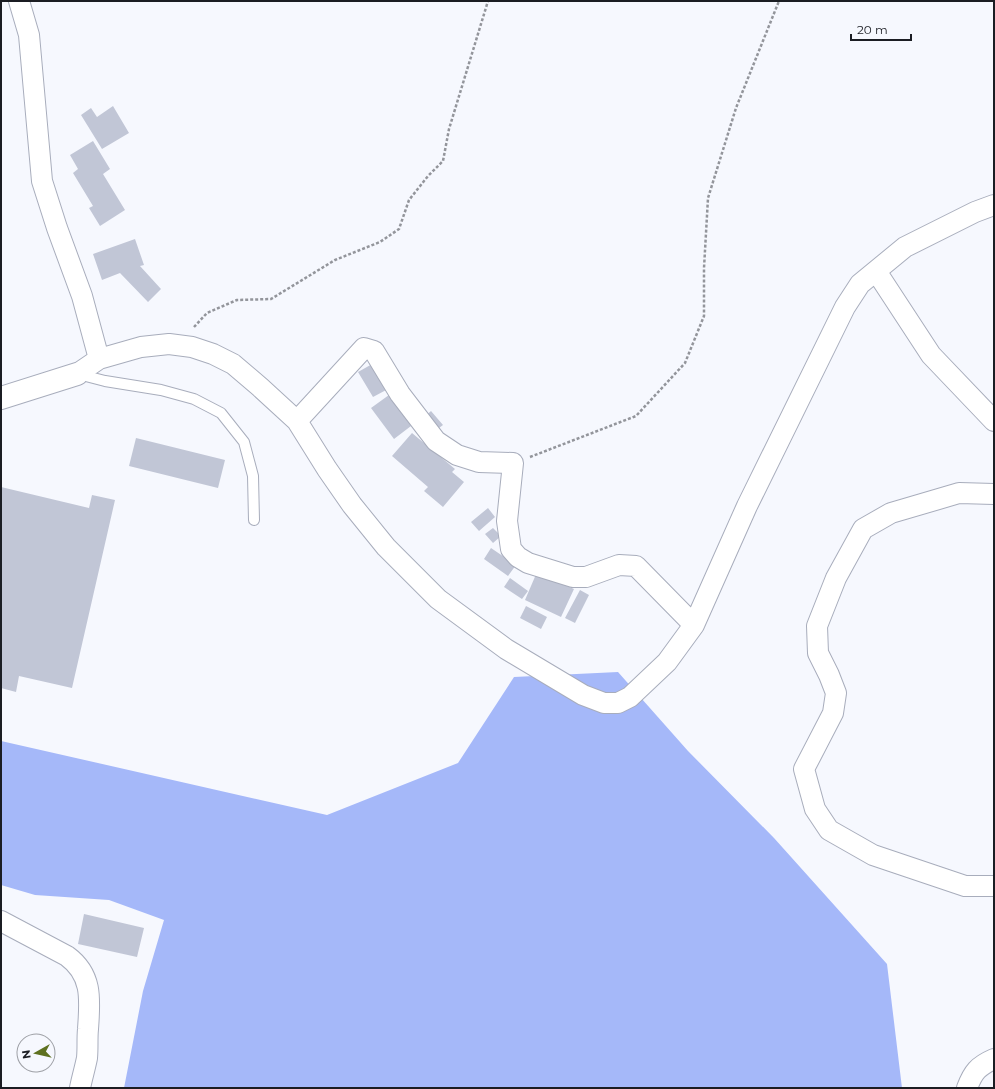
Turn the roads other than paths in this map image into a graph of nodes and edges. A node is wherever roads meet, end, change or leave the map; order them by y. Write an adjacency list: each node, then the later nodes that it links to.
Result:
1 (19, 1): 4 (street)
2 (994, 205): 3 (street)
3 (876, 271): 8 (street); 11 (street)
4 (100, 358): 5 (street); 7 (street)
5 (77, 374): 6 (street); 10 (lane)
6 (1, 398)
7 (297, 421): 11 (street); 11 (street)
8 (994, 421)
9 (994, 494): 12 (street)
10 (254, 520)
11 (694, 625)
12 (994, 886)
13 (1, 922): 15 (street)
14 (994, 1059): 16 (street)
15 (80, 1088)
16 (967, 1088)

